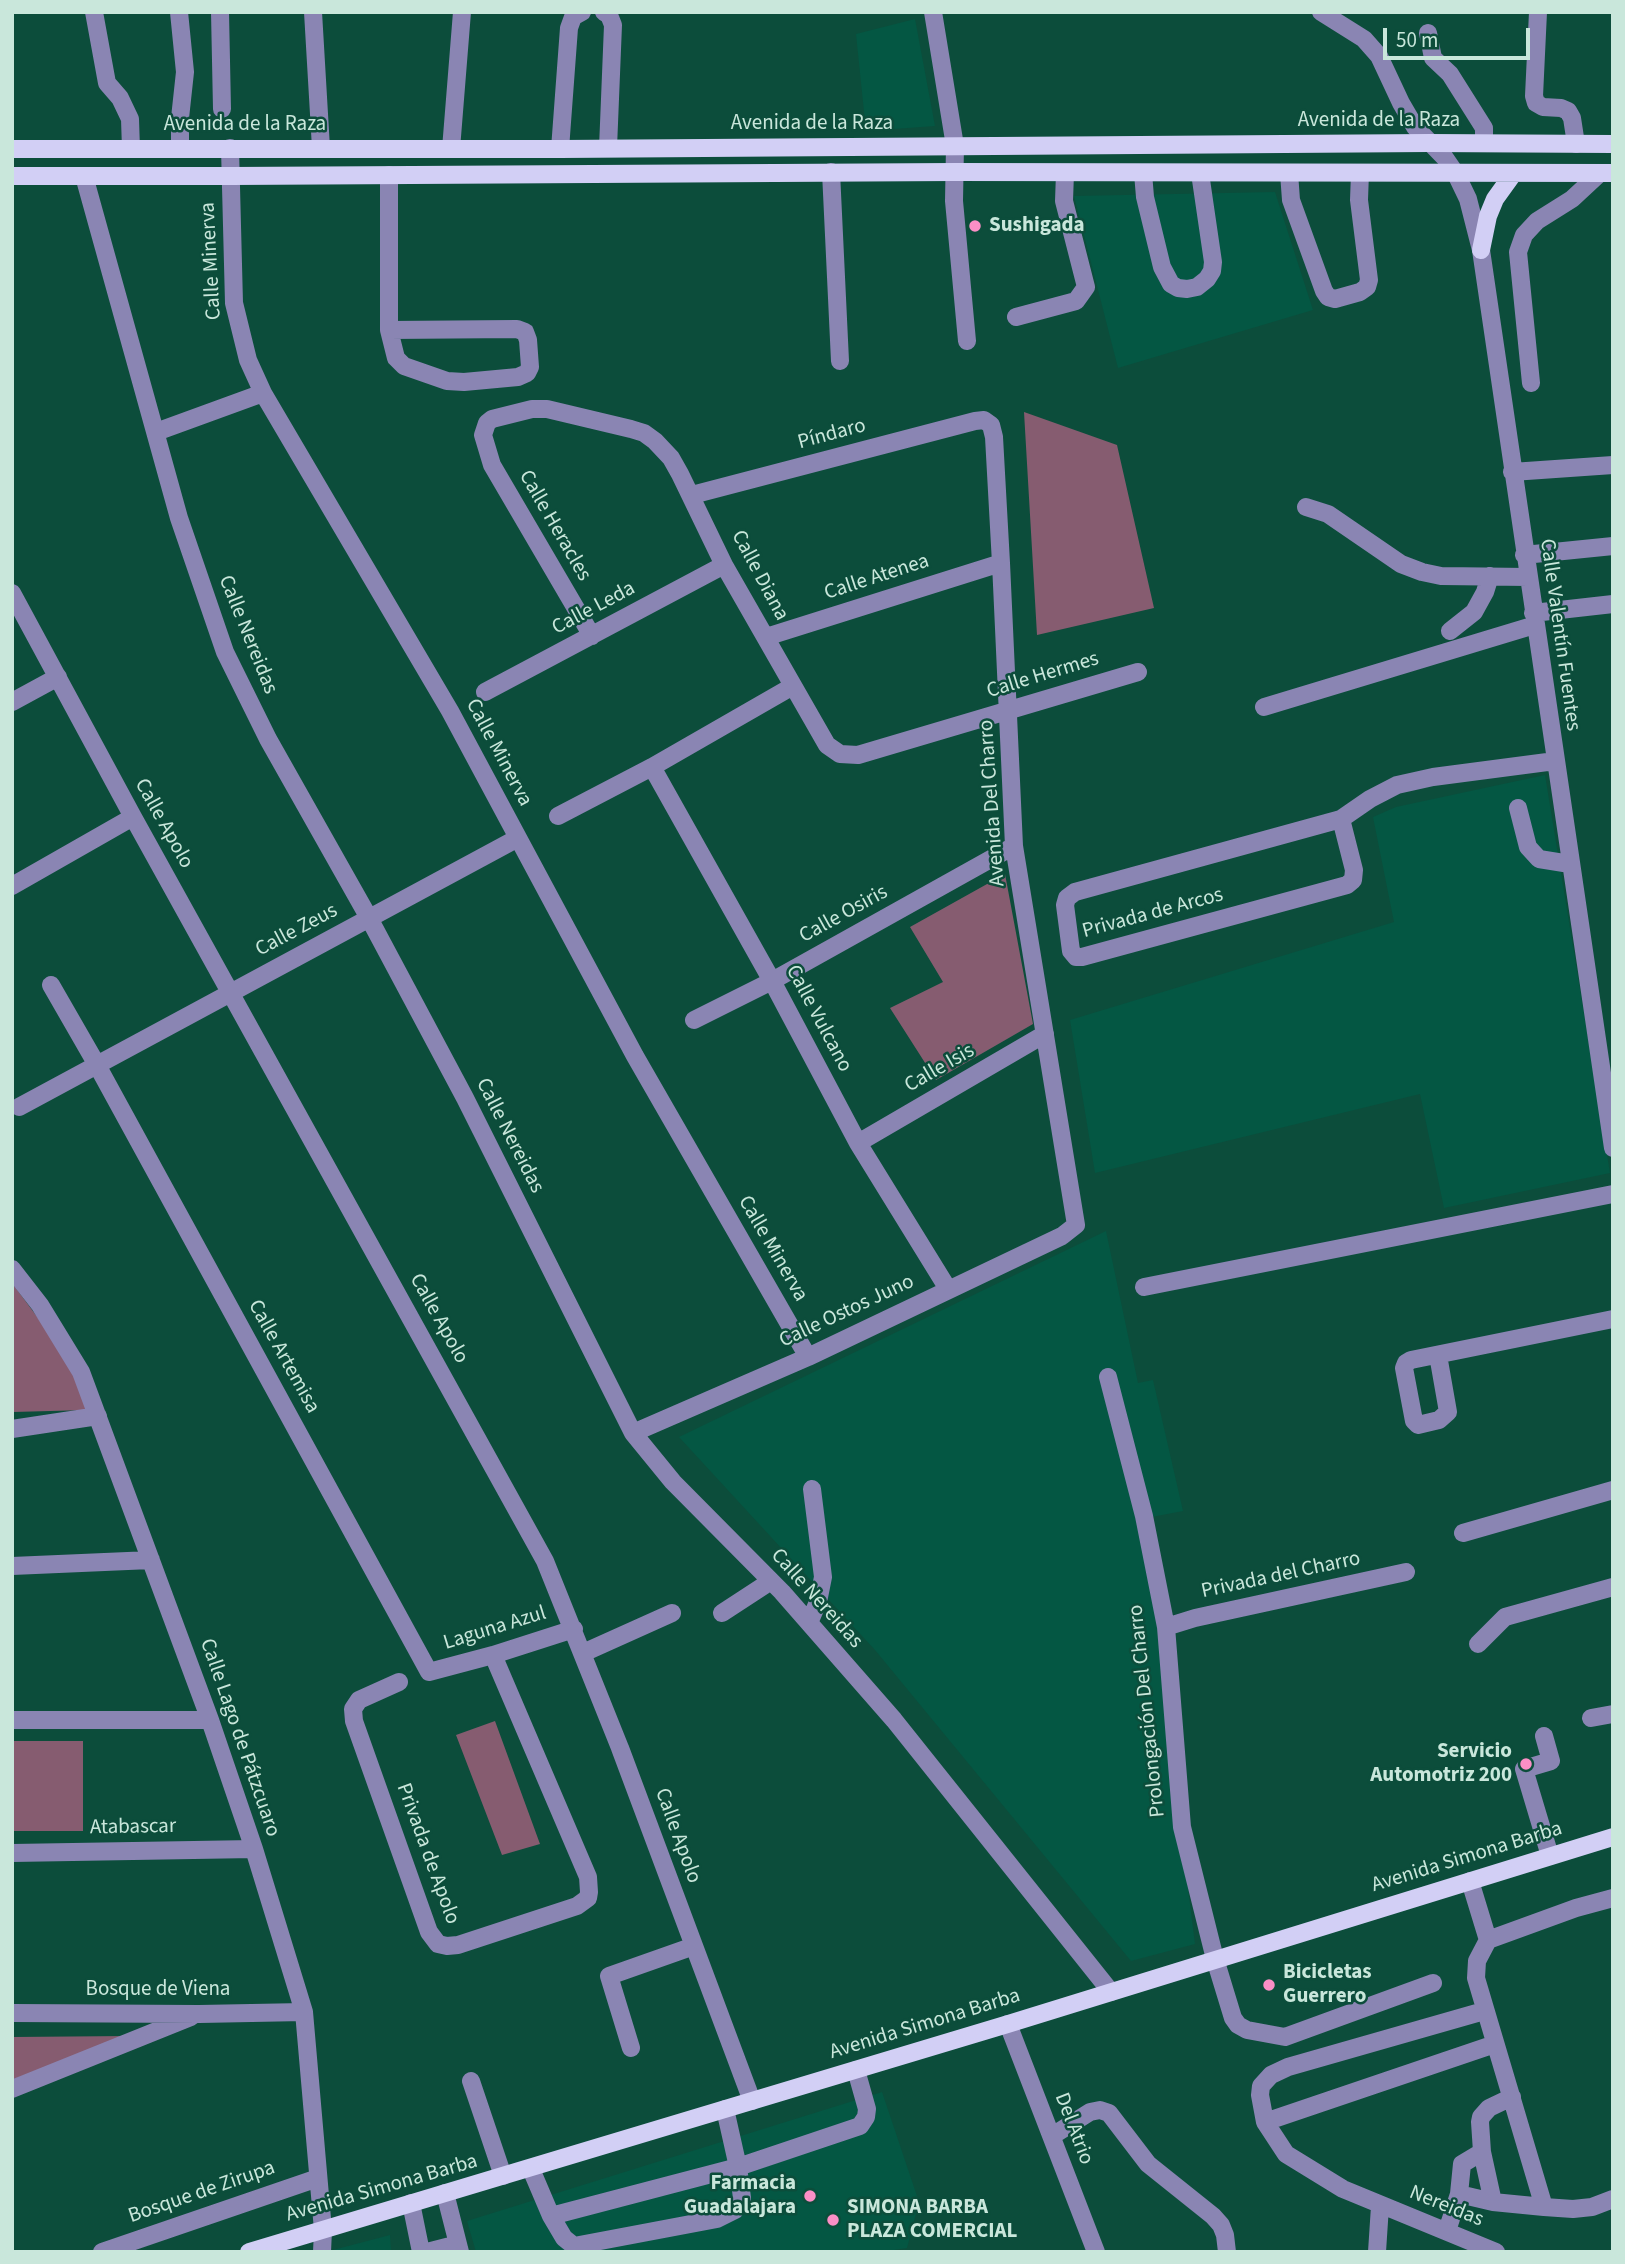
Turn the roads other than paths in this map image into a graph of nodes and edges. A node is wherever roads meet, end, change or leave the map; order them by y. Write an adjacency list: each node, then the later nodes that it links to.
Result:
1 (94, 12): 23 (street)
2 (179, 12): 18 (street)
3 (220, 12): 12 (street)
4 (313, 12): 20 (street)
5 (462, 12): 24 (street)
6 (582, 12): 25 (street)
7 (604, 12): 21 (street)
8 (933, 12): 17 (street)
9 (1321, 12): 13 (street, Calle Valentín Fuentes)
10 (1538, 12): 15 (street)
11 (1428, 33): 14 (street)
12 (222, 109)
13 (1429, 143): 14 (main road, Avenida de la Raza); 17 (main road, Avenida de la Raza); 34 (street, Calle Valentín Fuentes)
14 (1483, 143): 15 (main road, Avenida de la Raza)
15 (1576, 144): 16 (main road, Avenida de la Raza)
16 (1613, 144)
17 (955, 146): 21 (main road, Avenida de la Raza); 27 (street)
18 (180, 148): 19 (main road, Avenida de la Raza); 23 (main road, Avenida de la Raza)
19 (230, 148): 20 (main road, Avenida de la Raza); 39 (street, Calle Minerva)
20 (321, 148): 24 (main road, Avenida de la Raza)
21 (608, 148): 25 (main road, Avenida de la Raza)
22 (12, 149): 23 (main road, Avenida de la Raza)
23 (131, 149)
24 (451, 149): 25 (main road, Avenida de la Raza)
25 (560, 149)
26 (831, 172): 27 (main road); 36 (main road); 44 (street)
27 (955, 172): 28 (main road); 43 (street)
28 (1065, 173): 29 (main road); 41 (street)
29 (1143, 173): 30 (main road); 30 (street)
30 (1200, 173): 31 (main road)
31 (1289, 173): 32 (main road); 32 (street)
32 (1360, 173): 34 (main road)
33 (1606, 173): 35 (main road); 45 (street)
34 (1456, 174): 35 (main road); 40 (street, Calle Valentín Fuentes)
35 (1513, 174): 40 (main road)
36 (389, 175): 39 (main road); 42 (street)
37 (12, 176): 38 (main road)
38 (84, 176): 39 (main road); 48 (street, Calle Nereidas)
39 (231, 176): 46 (street, Calle Minerva)
40 (1481, 250): 51 (street, Calle Valentín Fuentes)
41 (1016, 317)
42 (389, 330): 42 (street)
43 (967, 341)
44 (840, 361)
45 (1531, 383)
46 (263, 393): 48 (street); 80 (street, Calle Minerva)
47 (985, 420): 52 (street, Píndaro); 56 (street, Avenida Del Charro)
48 (156, 432): 84 (street, Calle Nereidas)
49 (483, 435): 52 (street, Calle Diana); 64 (street, Calle Heracles)
50 (1613, 466): 51 (street)
51 (1512, 472): 55 (street, Calle Valentín Fuentes)
52 (692, 495): 57 (street, Calle Diana)
53 (1306, 507): 58 (street)
54 (1613, 546): 55 (street)
55 (1524, 555): 59 (street, Calle Valentín Fuentes)
56 (1001, 563): 65 (street, Calle Atenea); 72 (street, Avenida Del Charro)
57 (724, 565): 64 (street, Calle Leda); 65 (street, Calle Diana)
58 (1490, 576): 59 (street); 63 (street)
59 (1528, 578): 62 (street, Calle Valentín Fuentes)
60 (12, 593): 67 (street, Calle Apolo)
61 (1613, 604): 62 (street)
62 (1534, 619): 71 (street); 74 (street, Calle Valentín Fuentes)
63 (1450, 631)
64 (592, 636): 69 (street, Calle Leda)
65 (766, 637): 68 (street, Calle Diana)
66 (1138, 672): 72 (street, Calle Hermes)
67 (58, 677): 70 (street); 78 (street, Calle Apolo)
68 (793, 686): 73 (street, Calle Diana); 75 (street)
69 (485, 692)
70 (12, 702)
71 (1265, 707)
72 (1009, 710): 73 (street, Calle Hermes); 81 (street, Avenida Del Charro)
73 (840, 754)
74 (1555, 761): 79 (street, Privada de Arcos); 82 (street, Calle Valentín Fuentes)
75 (652, 767): 77 (street); 85 (street, Calle Vulcano)
76 (1518, 808): 82 (street)
77 (558, 816)
78 (133, 817): 83 (street); 87 (street, Calle Apolo)
79 (1341, 819): 79 (street, Privada de Arcos)
80 (518, 838): 84 (street, Calle Zeus); 101 (street, Calle Minerva)
81 (1014, 846): 85 (street, Calle Osiris); 89 (street, Avenida Del Charro)
82 (1570, 864): 93 (street, Calle Valentín Fuentes)
83 (12, 886)
84 (369, 918): 87 (street, Calle Zeus); 105 (street, Calle Nereidas)
85 (772, 981): 88 (street, Calle Osiris); 92 (street, Calle Vulcano)
86 (51, 985): 90 (street, Calle Artemisa)
87 (230, 992): 90 (street, Calle Zeus); 118 (street, Calle Apolo)
88 (694, 1020)
89 (1045, 1034): 92 (street, Calle Isis); 95 (street, Avenida Del Charro)
90 (97, 1065): 91 (street, Calle Zeus); 122 (street, Calle Artemisa)
91 (19, 1107)
92 (859, 1143): 98 (street, Calle Vulcano)
93 (1613, 1145)
94 (1613, 1194): 97 (street)
95 (1076, 1225): 98 (street, Calle Ostos Juno)
96 (12, 1269): 103 (street, Calle Lago de Pátzcuaro)
97 (1144, 1287)
98 (948, 1289): 101 (street, Calle Ostos Juno)
99 (1613, 1319): 100 (street)
100 (1438, 1355)
101 (808, 1357): 105 (street, Calle Ostos Juno)
102 (1108, 1377): 117 (street, Prolongación Del Charro)
103 (98, 1416): 104 (street); 109 (street, Calle Lago de Pátzcuaro)
104 (12, 1429)
105 (633, 1433): 112 (street, Calle Nereidas)
106 (812, 1489): 116 (street)
107 (1613, 1490): 108 (street)
108 (1463, 1533)
109 (150, 1560): 110 (street); 127 (street, Calle Lago de Pátzcuaro)
110 (12, 1566)
111 (1406, 1572): 117 (street, Privada del Charro)
112 (771, 1581): 115 (street); 116 (street, Calle Nereidas)
113 (1613, 1587): 119 (street)
114 (672, 1613): 120 (street)
115 (722, 1613)
116 (809, 1623): 139 (street, Calle Nereidas)
117 (1166, 1628): 137 (street, Prolongación Del Charro)
118 (574, 1629): 120 (street, Calle Apolo); 121 (street, Laguna Azul)
119 (1478, 1644)
120 (583, 1653): 136 (street, Calle Apolo)
121 (493, 1656): 122 (street, Laguna Azul); 123 (street, Privada de Apolo)
122 (429, 1672)
123 (399, 1682)
124 (1613, 1714): 125 (street)
125 (1591, 1718)
126 (12, 1720): 127 (street)
127 (210, 1720): 130 (street, Calle Lago de Pátzcuaro)
128 (1544, 1737): 132 (street)
129 (1613, 1837): 132 (main road, Avenida Simona Barba)
130 (254, 1849): 131 (street, Atabascar); 141 (street, Calle Lago de Pátzcuaro)
131 (12, 1853)
132 (1550, 1856): 133 (main road, Avenida Simona Barba)
133 (1470, 1881): 135 (street); 137 (main road, Avenida Simona Barba)
134 (1613, 1898): 135 (street)
135 (1488, 1940): 140 (street)
136 (694, 1946): 146 (street); 151 (street, Calle Apolo)
137 (1216, 1959): 138 (street, Prolongación Del Charro); 139 (main road, Avenida Simona Barba)
138 (1433, 1983)
139 (1111, 1992): 144 (main road, Avenida Simona Barba)
140 (1485, 2011): 145 (street); 153 (street)
141 (304, 2012): 143 (street, Bosque de Viena); 159 (street, Calle Lago de Pátzcuaro)
142 (12, 2013): 143 (street, Bosque de Viena)
143 (199, 2014): 149 (street)
144 (1008, 2024): 147 (main road, Avenida Simona Barba); 154 (street, Del Atrio)
145 (1495, 2044): 150 (street); 153 (street)
146 (631, 2048)
147 (856, 2070): 151 (main road, Avenida Simona Barba); 156 (street)
148 (471, 2081): 158 (street)
149 (12, 2089)
150 (1512, 2097): 155 (street); 166 (street)
151 (752, 2101): 152 (main road, Avenida Simona Barba)
152 (725, 2109): 156 (street); 157 (main road, Avenida Simona Barba)
153 (1265, 2122): 165 (street, Nereidas)
154 (1052, 2136): 175 (street, Del Atrio); 176 (street)
155 (1482, 2152): 161 (street); 163 (street)
156 (738, 2167): 167 (street); 167 (street)
157 (531, 2169): 158 (main road, Avenida Simona Barba); 167 (street)
158 (503, 2176): 160 (main road, Avenida Simona Barba)
159 (318, 2178): 168 (street, Calle Lago de Pátzcuaro); 172 (street, Bosque de Zirupa)
160 (445, 2193): 164 (main road, Avenida Simona Barba); 170 (street)
161 (1459, 2194): 163 (street); 169 (street)
162 (1613, 2199): 166 (street)
163 (1493, 2202): 166 (street)
164 (411, 2203): 168 (main road, Avenida Simona Barba); 171 (street)
165 (1380, 2206): 169 (street, Nereidas); 177 (street)
166 (1544, 2207)
167 (551, 2216)
168 (323, 2230): 173 (main road, Avenida Simona Barba); 174 (street, Calle Lago de Pátzcuaro)
169 (1447, 2231): 178 (street, Nereidas)
170 (457, 2241): 171 (street)
171 (422, 2247)
172 (102, 2252)
173 (249, 2252)
174 (322, 2252)
175 (1096, 2252)
176 (1227, 2252)
177 (1377, 2252)
178 (1496, 2252)

